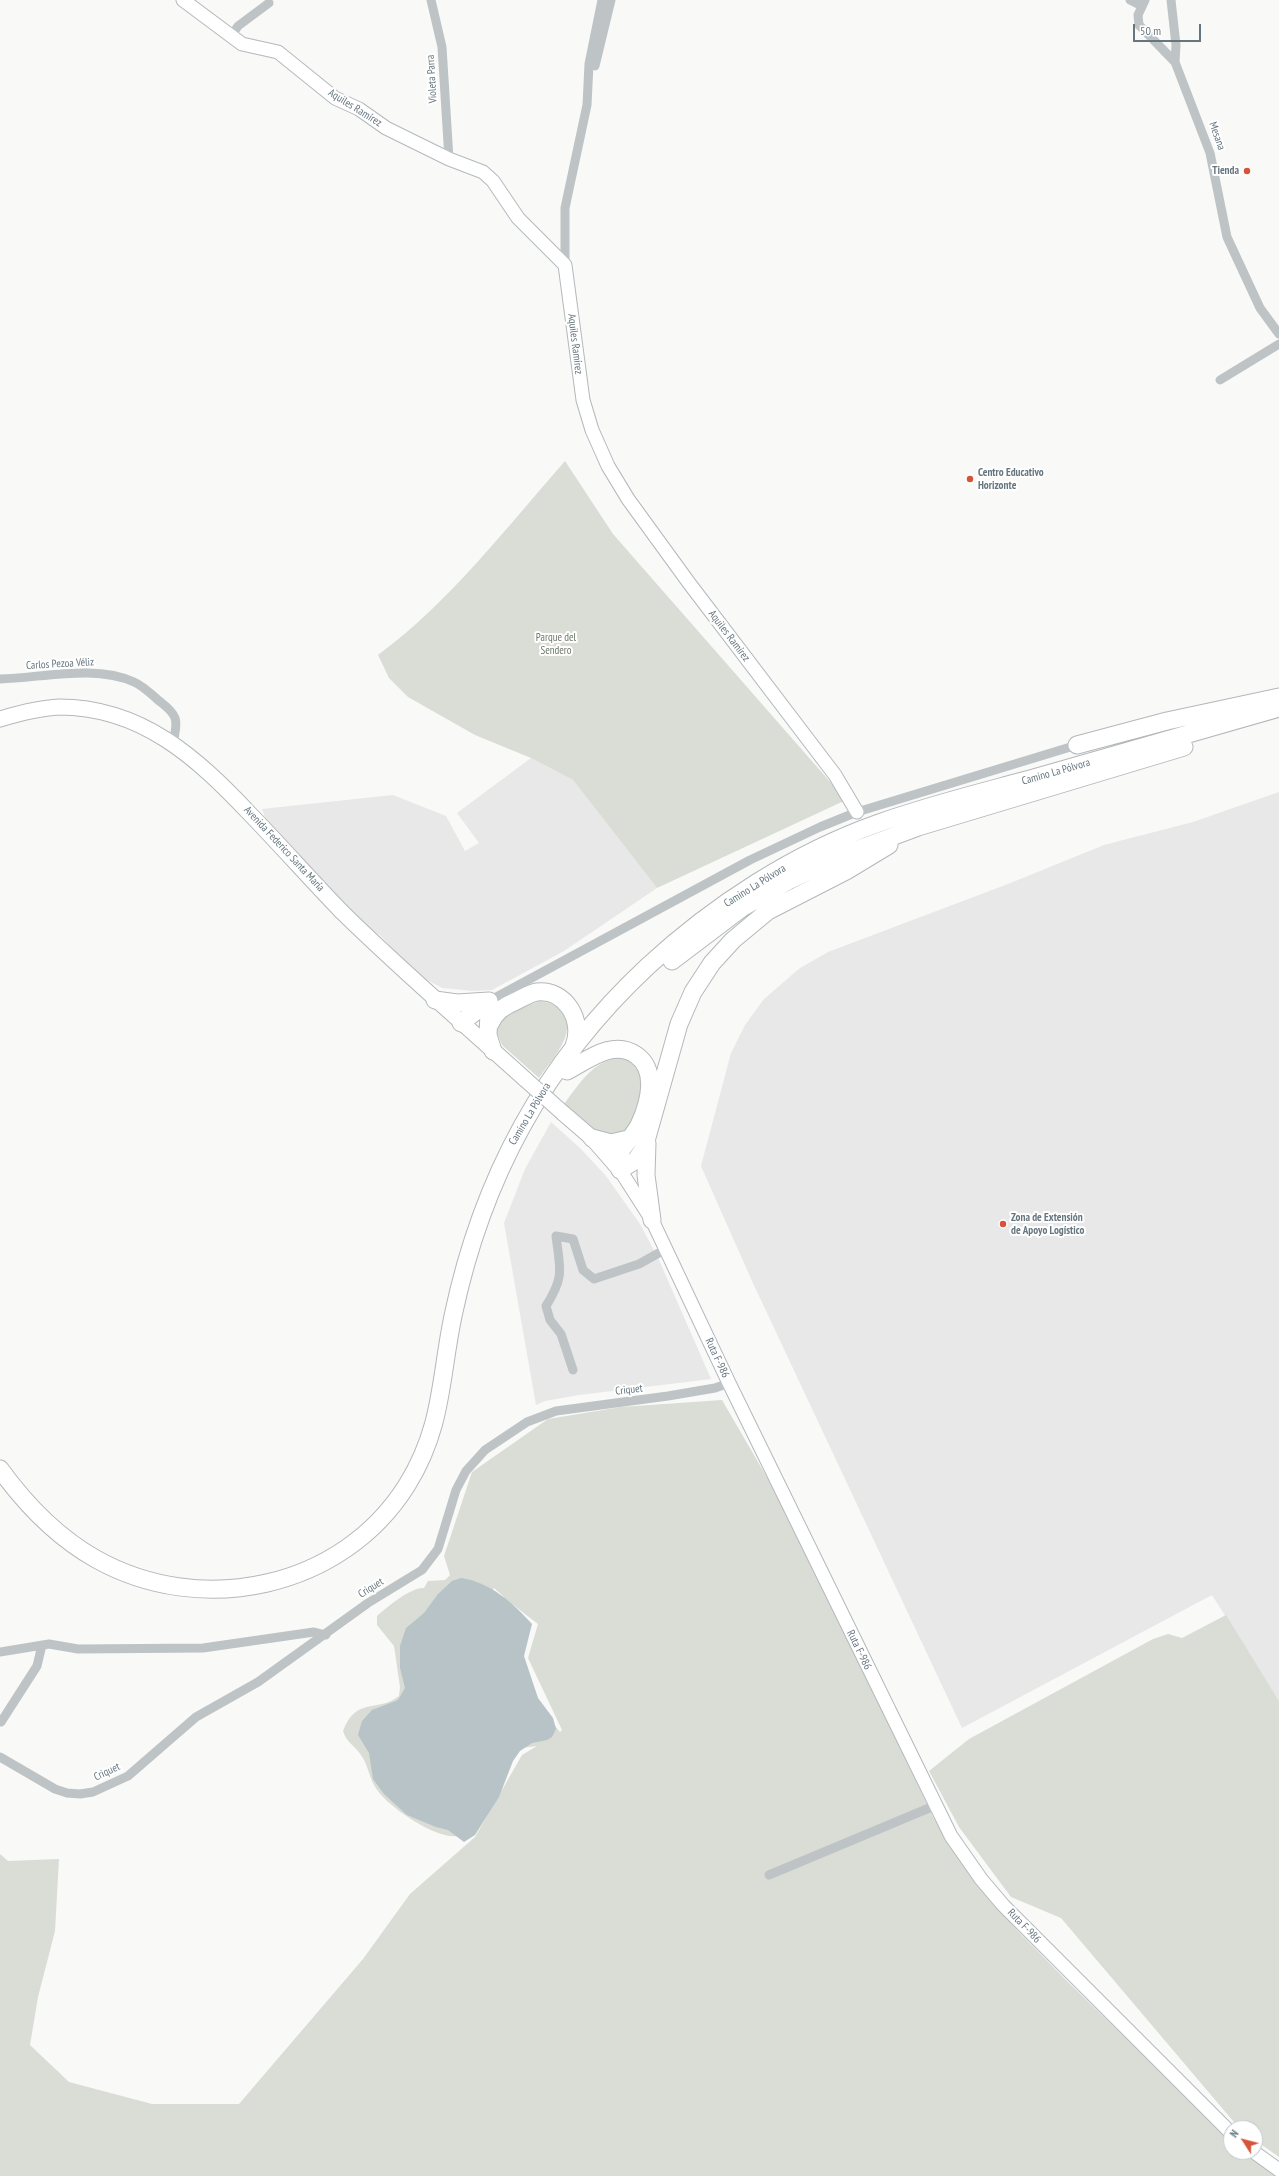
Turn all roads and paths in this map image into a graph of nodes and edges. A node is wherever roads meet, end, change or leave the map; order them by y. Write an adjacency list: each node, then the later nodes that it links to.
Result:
1 (183, 0): 9 (main road, Aquiles Ramírez)
2 (431, 0): 12 (street, Violeta Parra)
3 (602, 0): 11 (street)
4 (611, 0): 11 (street)
5 (1130, 0): 8 (street)
6 (1170, 0): 10 (street)
7 (269, 3): 9 (street)
8 (1143, 3): 10 (street, Mesana)
9 (232, 35): 12 (main road, Aquiles Ramírez)
10 (1175, 62): 14 (street, Mesana)
11 (588, 97): 13 (street)
12 (449, 159): 13 (main road, Aquiles Ramírez)
13 (565, 264): 24 (main road, Aquiles Ramírez)
14 (1277, 333): 15 (street)
15 (1279, 344): 16 (street)
16 (1220, 380)
17 (0, 678): 22 (street, Carlos Pezoa Véliz)
18 (1279, 697): 23 (highway)
19 (1279, 708): 30 (highway, Camino La Pólvora)
20 (0, 719): 22 (main road, Avenida Federico Santa María)
21 (1279, 719): 25 (highway, Camino La Pólvora)
22 (174, 744): 26 (main road, Avenida Federico Santa María)
23 (1077, 745): 24 (street)
24 (857, 812): 27 (street)
25 (918, 827): 31 (highway, Camino La Pólvora); 33 (highway)
26 (435, 1000): 27 (highway); 28 (main road, Avenida Federico Santa María)
27 (490, 1010): 28 (highway); 29 (highway); 30 (highway)
28 (462, 1023): 29 (main road, Avenida Federico Santa María)
29 (493, 1051): 32 (main road, Avenida Federico Santa María, bridge)
30 (569, 1053): 41 (highway, Camino La Pólvora)
31 (567, 1072): 35 (highway); 42 (highway, Camino La Pólvora)
32 (564, 1113): 34 (main road, Ruta F-986)
33 (648, 1134): 36 (highway); 37 (highway)
34 (592, 1138): 35 (highway); 36 (main road, Ruta F-986)
35 (628, 1139): 36 (highway)
36 (618, 1167): 37 (main road, Ruta F-986)
37 (652, 1220): 38 (main road, Ruta F-986)
38 (666, 1249): 39 (street); 40 (main road, Ruta F-986)
39 (573, 1370)
40 (729, 1383): 43 (street, Criquet); 49 (main road, Ruta F-986)
41 (0, 1469)
42 (0, 1485)
43 (326, 1635): 44 (street); 48 (street, Criquet)
44 (42, 1645): 45 (street); 47 (street)
45 (0, 1652)
46 (0, 1709): 47 (street)
47 (1, 1723)
48 (0, 1757)
49 (934, 1806): 50 (street); 51 (main road, Ruta F-986)
50 (769, 1875)
51 (1223, 2125)
52 (1263, 2158): 53 (main road)
53 (1279, 2170)

